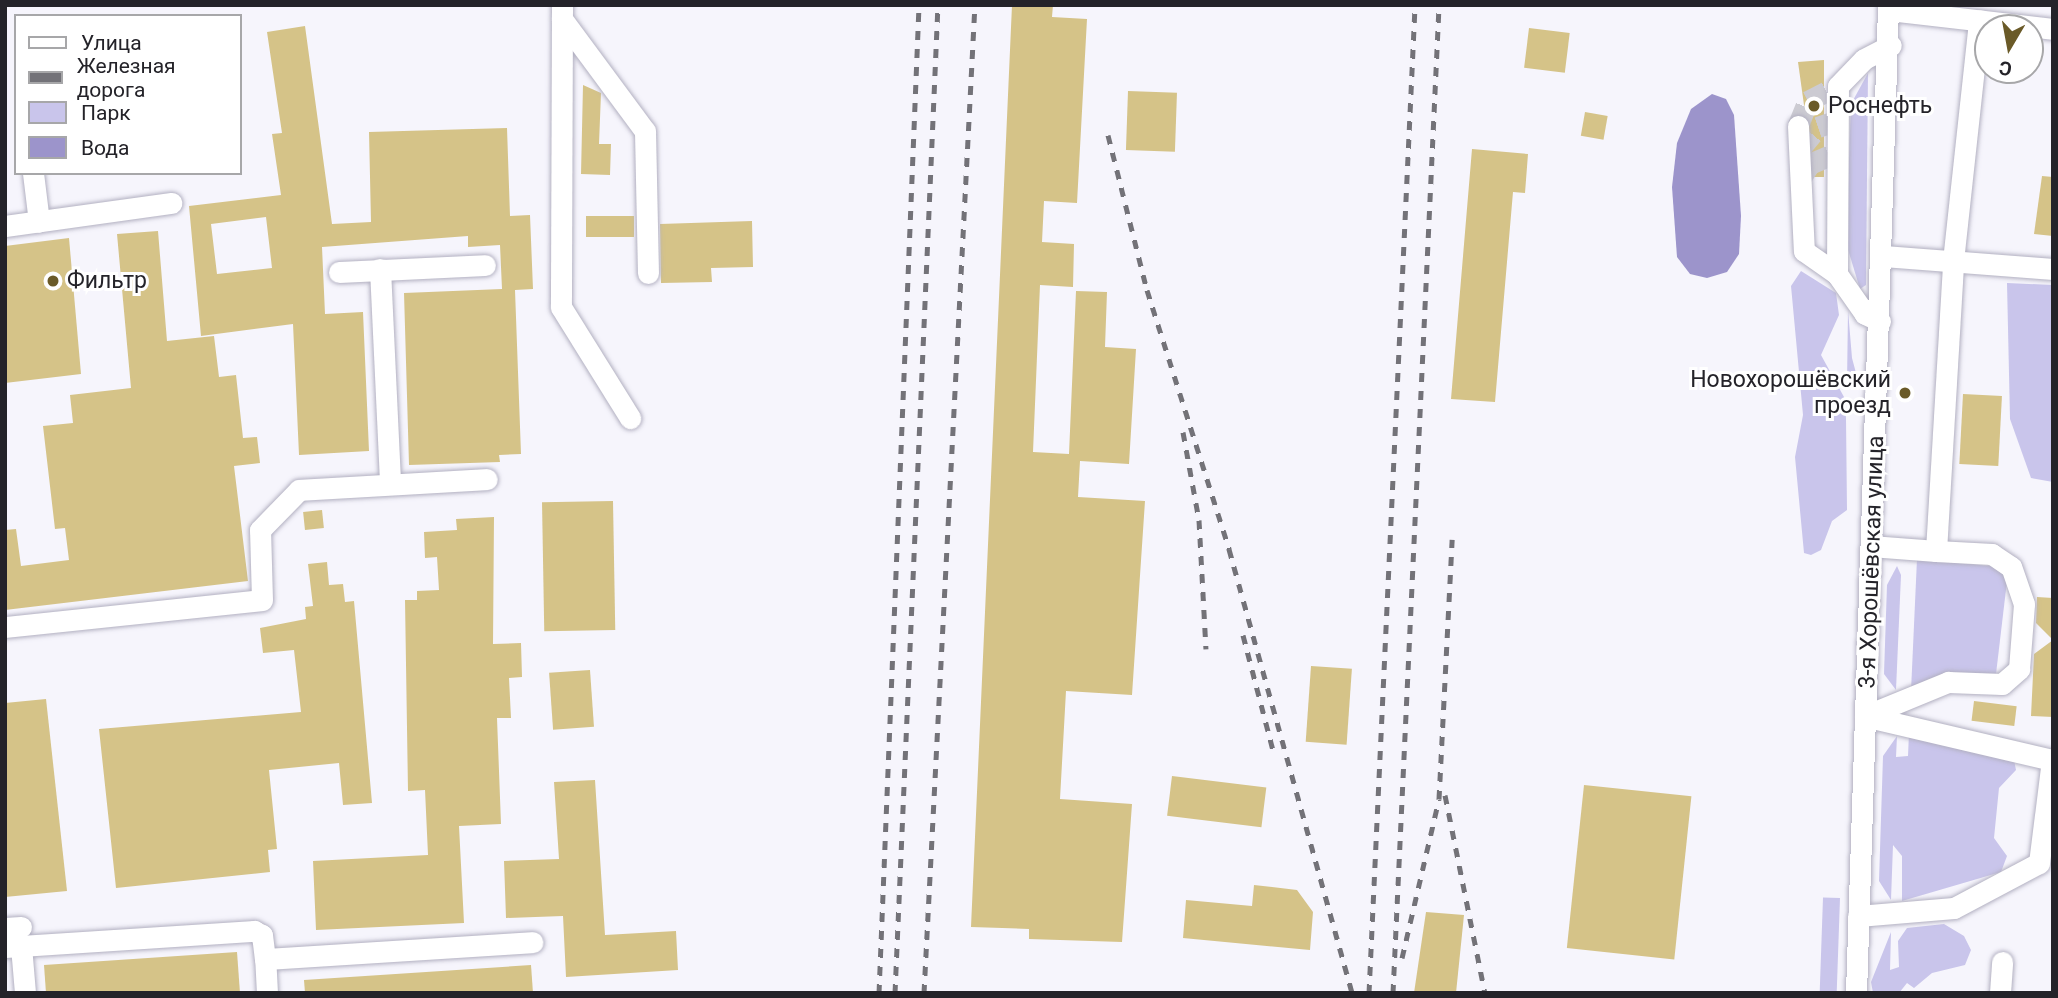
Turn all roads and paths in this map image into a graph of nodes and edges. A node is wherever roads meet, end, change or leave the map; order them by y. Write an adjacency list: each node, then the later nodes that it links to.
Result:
1 (1888, 8): 3 (street); 4 (street, 3-я Хорошёвская улица)
2 (562, 12): 17 (street); 20 (street)
3 (1974, 19)
4 (1891, 45): 11 (street, 3-я Хорошёвская улица); 18 (street)
5 (1974, 66): 12 (street)
6 (1798, 126): 18 (street)
7 (33, 175): 9 (street)
8 (171, 203): 9 (street)
9 (39, 222): 10 (street)
10 (5, 226)
11 (1884, 256): 12 (street); 19 (street, 3-я Хорошёвская улица)
12 (1953, 261): 14 (street); 24 (street)
13 (485, 265): 15 (street)
14 (2053, 268)
15 (380, 270): 16 (street); 22 (street)
16 (339, 272)
17 (648, 273)
18 (1837, 274): 19 (street)
19 (1880, 321): 23 (street, 3-я Хорошёвская улица)
20 (631, 418)
21 (487, 479): 22 (street)
22 (390, 484): 25 (street)
23 (1871, 546): 24 (street); 26 (street, 3-я Хорошёвская улица)
24 (1936, 551): 26 (street)
25 (5, 626)
26 (1865, 716): 27 (street); 29 (street, 3-я Хорошёвская улица)
27 (2052, 760): 28 (street)
28 (2046, 861): 29 (street)
29 (1858, 916): 36 (street, 3-я Хорошёвская улица)
30 (13, 937): 32 (street); 34 (street)
31 (532, 942): 32 (street)
32 (265, 960): 35 (street)
33 (2002, 962): 37 (street)
34 (24, 993)
35 (268, 993)
36 (1856, 993)
37 (2000, 993)

